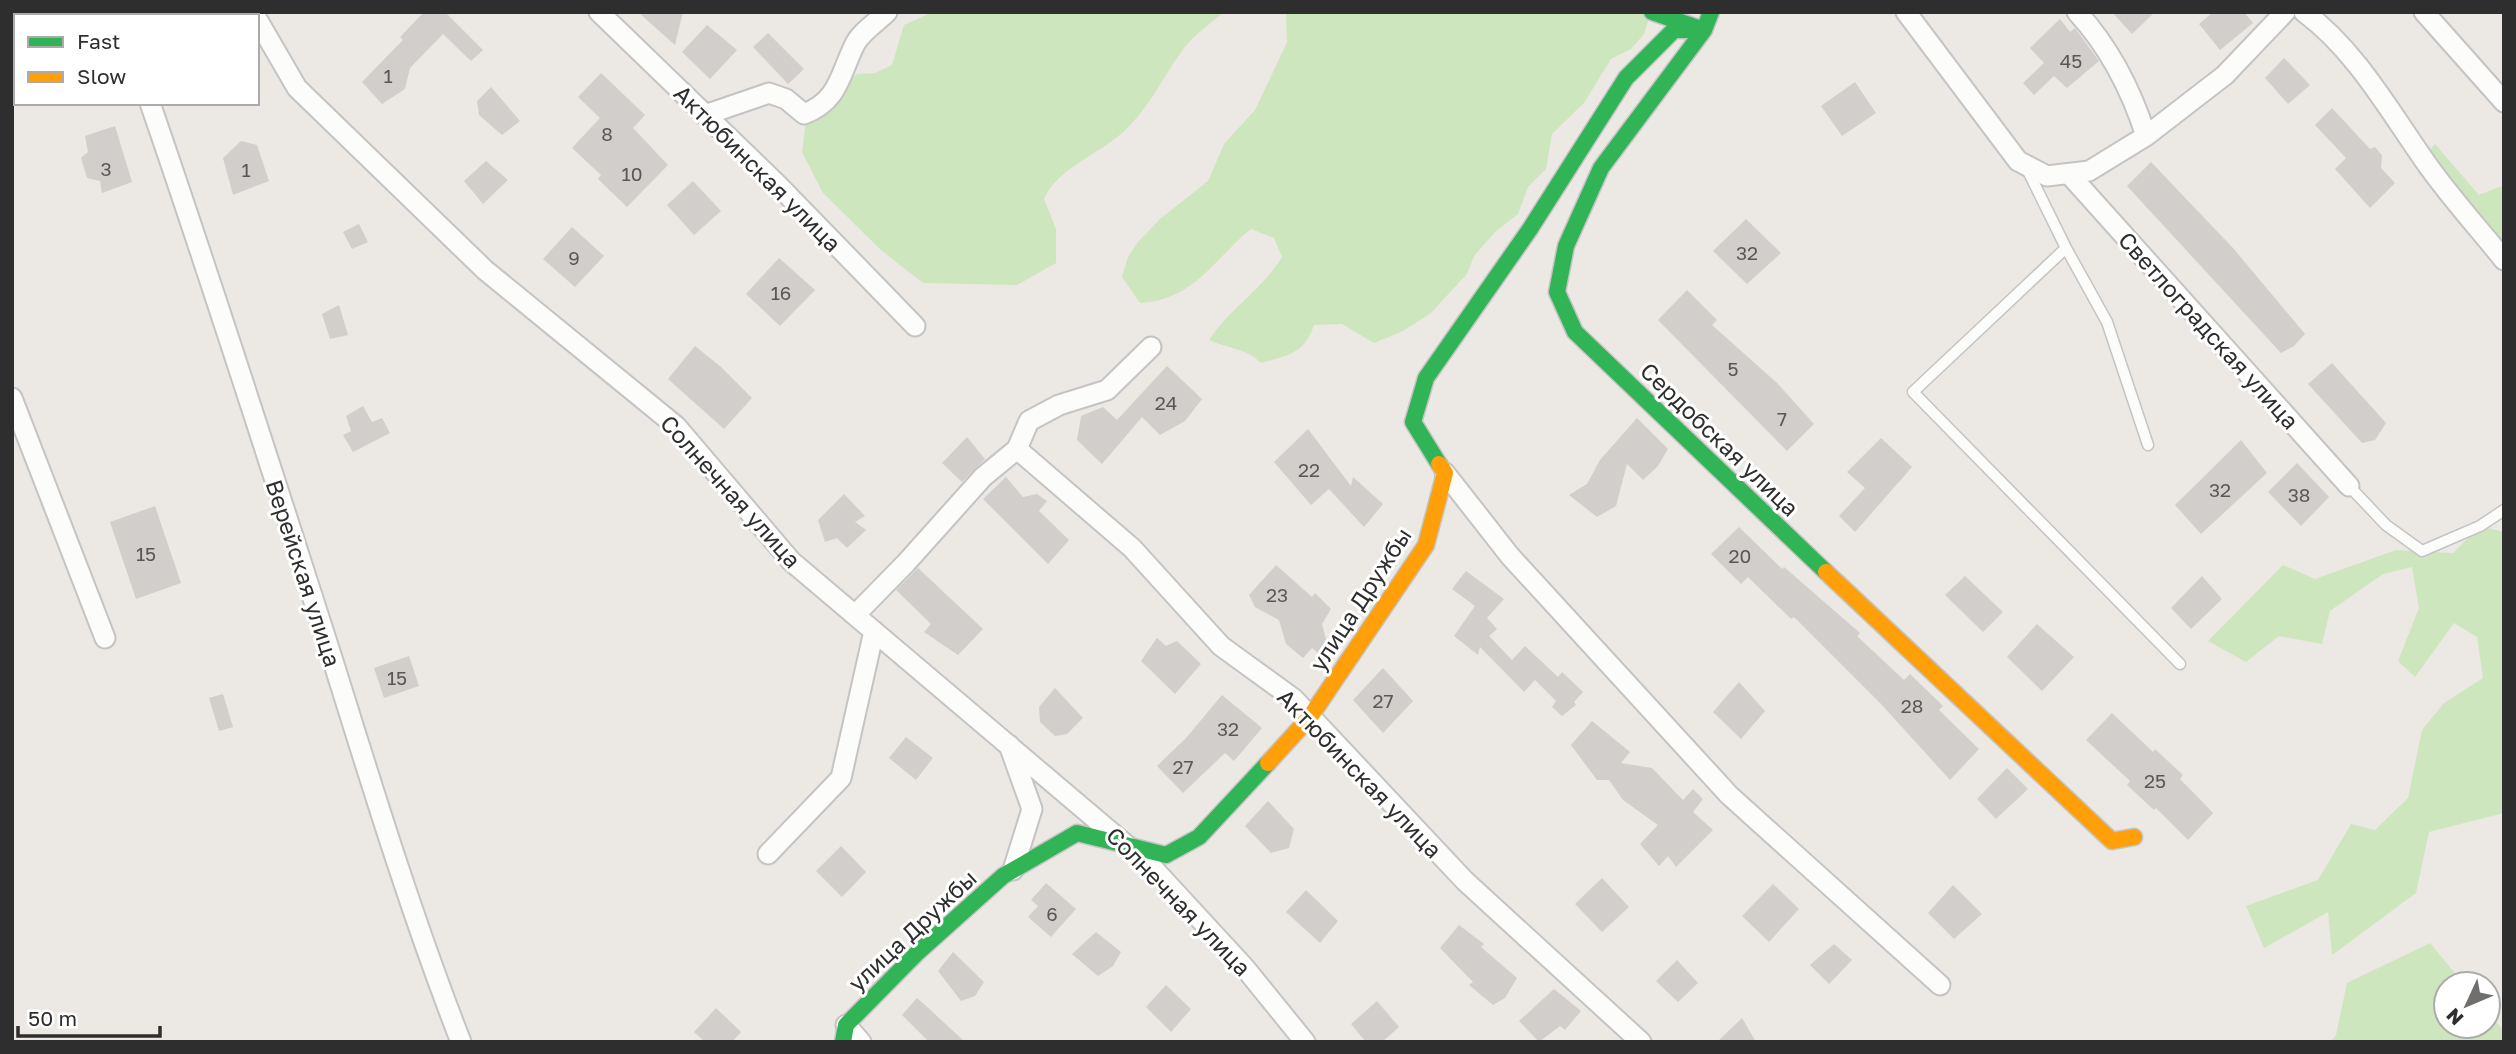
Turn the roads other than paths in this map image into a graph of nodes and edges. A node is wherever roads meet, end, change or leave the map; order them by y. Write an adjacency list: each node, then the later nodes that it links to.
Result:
1 (599, 12): 14 (street, Актюбинская улица)
2 (887, 12): 14 (street)
3 (1652, 12): 11 (street)
4 (1711, 12): 11 (street)
5 (1906, 12): 16 (street)
6 (2077, 12): 15 (street)
7 (2285, 12): 15 (street)
8 (2304, 12): 19 (street)
9 (2424, 12): 12 (street)
10 (259, 23): 28 (street, Солнечная улица)
11 (1704, 30): 25 (street); 34 (street, Сердобская улица)
12 (2504, 102)
13 (151, 105): 40 (street, Верейская улица)
14 (705, 115): 20 (street, Актюбинская улица)
15 (2146, 136): 17 (street)
16 (2024, 163): 17 (street); 18 (lane)
17 (2069, 174): 26 (street, Светлоградская улица)
18 (2066, 248): 23 (lane); 31 (lane)
19 (2504, 260)
20 (915, 326)
21 (1151, 347): 24 (street)
22 (12, 398): 30 (street)
23 (2148, 445)
24 (1017, 449): 28 (street); 32 (street, Актюбинская улица)
25 (1445, 473): 32 (street, улица Дружбы); 38 (street)
26 (2349, 486): 27 (lane)
27 (2504, 510)
28 (856, 614): 29 (street, Солнечная улица)
29 (874, 631): 33 (street, Солнечная улица); 36 (street)
30 (105, 638)
31 (2180, 664)
32 (1310, 717): 35 (street, улица Дружбы); 43 (street, Актюбинская улица)
33 (1008, 744): 35 (street, Солнечная улица); 37 (street)
34 (2134, 837)
35 (1128, 844): 37 (street, улица Дружбы); 42 (street, Солнечная улица)
36 (768, 854)
37 (1013, 870): 39 (street, улица Дружбы)
38 (1940, 985)
39 (845, 1034): 41 (street)
40 (461, 1042)
41 (861, 1042)
42 (1305, 1042)
43 (1641, 1042)

